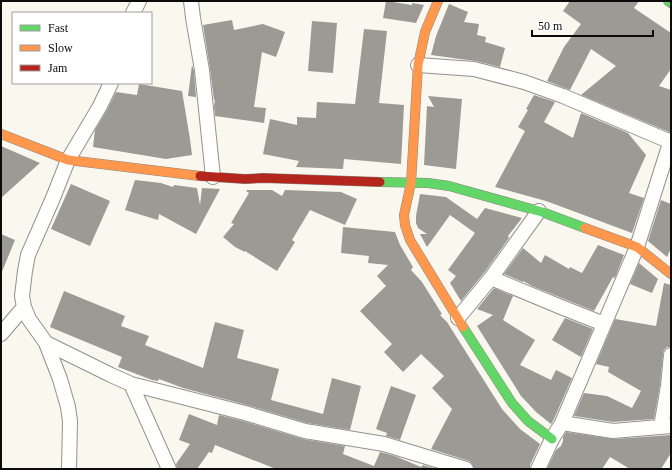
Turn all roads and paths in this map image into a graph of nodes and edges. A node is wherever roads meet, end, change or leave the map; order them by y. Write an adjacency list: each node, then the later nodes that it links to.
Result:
1 (139, 1): 6 (street)
2 (191, 1): 12 (street)
3 (438, 1): 7 (street)
4 (668, 1): 5 (street)
5 (671, 3)
6 (134, 12)
7 (418, 65): 10 (street); 13 (street)
8 (111, 84): 11 (street)
9 (1, 134): 11 (street)
10 (671, 141): 15 (street)
11 (68, 160): 12 (street); 18 (street)
12 (213, 177): 13 (street)
13 (411, 182): 14 (street); 19 (street)
14 (539, 211): 15 (street); 17 (street)
15 (637, 247): 16 (street); 20 (street)
16 (671, 274)
17 (491, 278): 19 (street); 20 (street)
18 (24, 307): 21 (street); 22 (street)
19 (458, 318): 27 (street)
20 (604, 324): 25 (street)
21 (1, 334)
22 (46, 343): 24 (street); 28 (street)
23 (671, 355): 26 (street)
24 (131, 384): 29 (street); 30 (street)
25 (562, 423): 26 (street); 27 (street)
26 (666, 426)
27 (552, 439): 31 (street)
28 (69, 469)
29 (169, 469)
30 (466, 469)
31 (538, 469)

